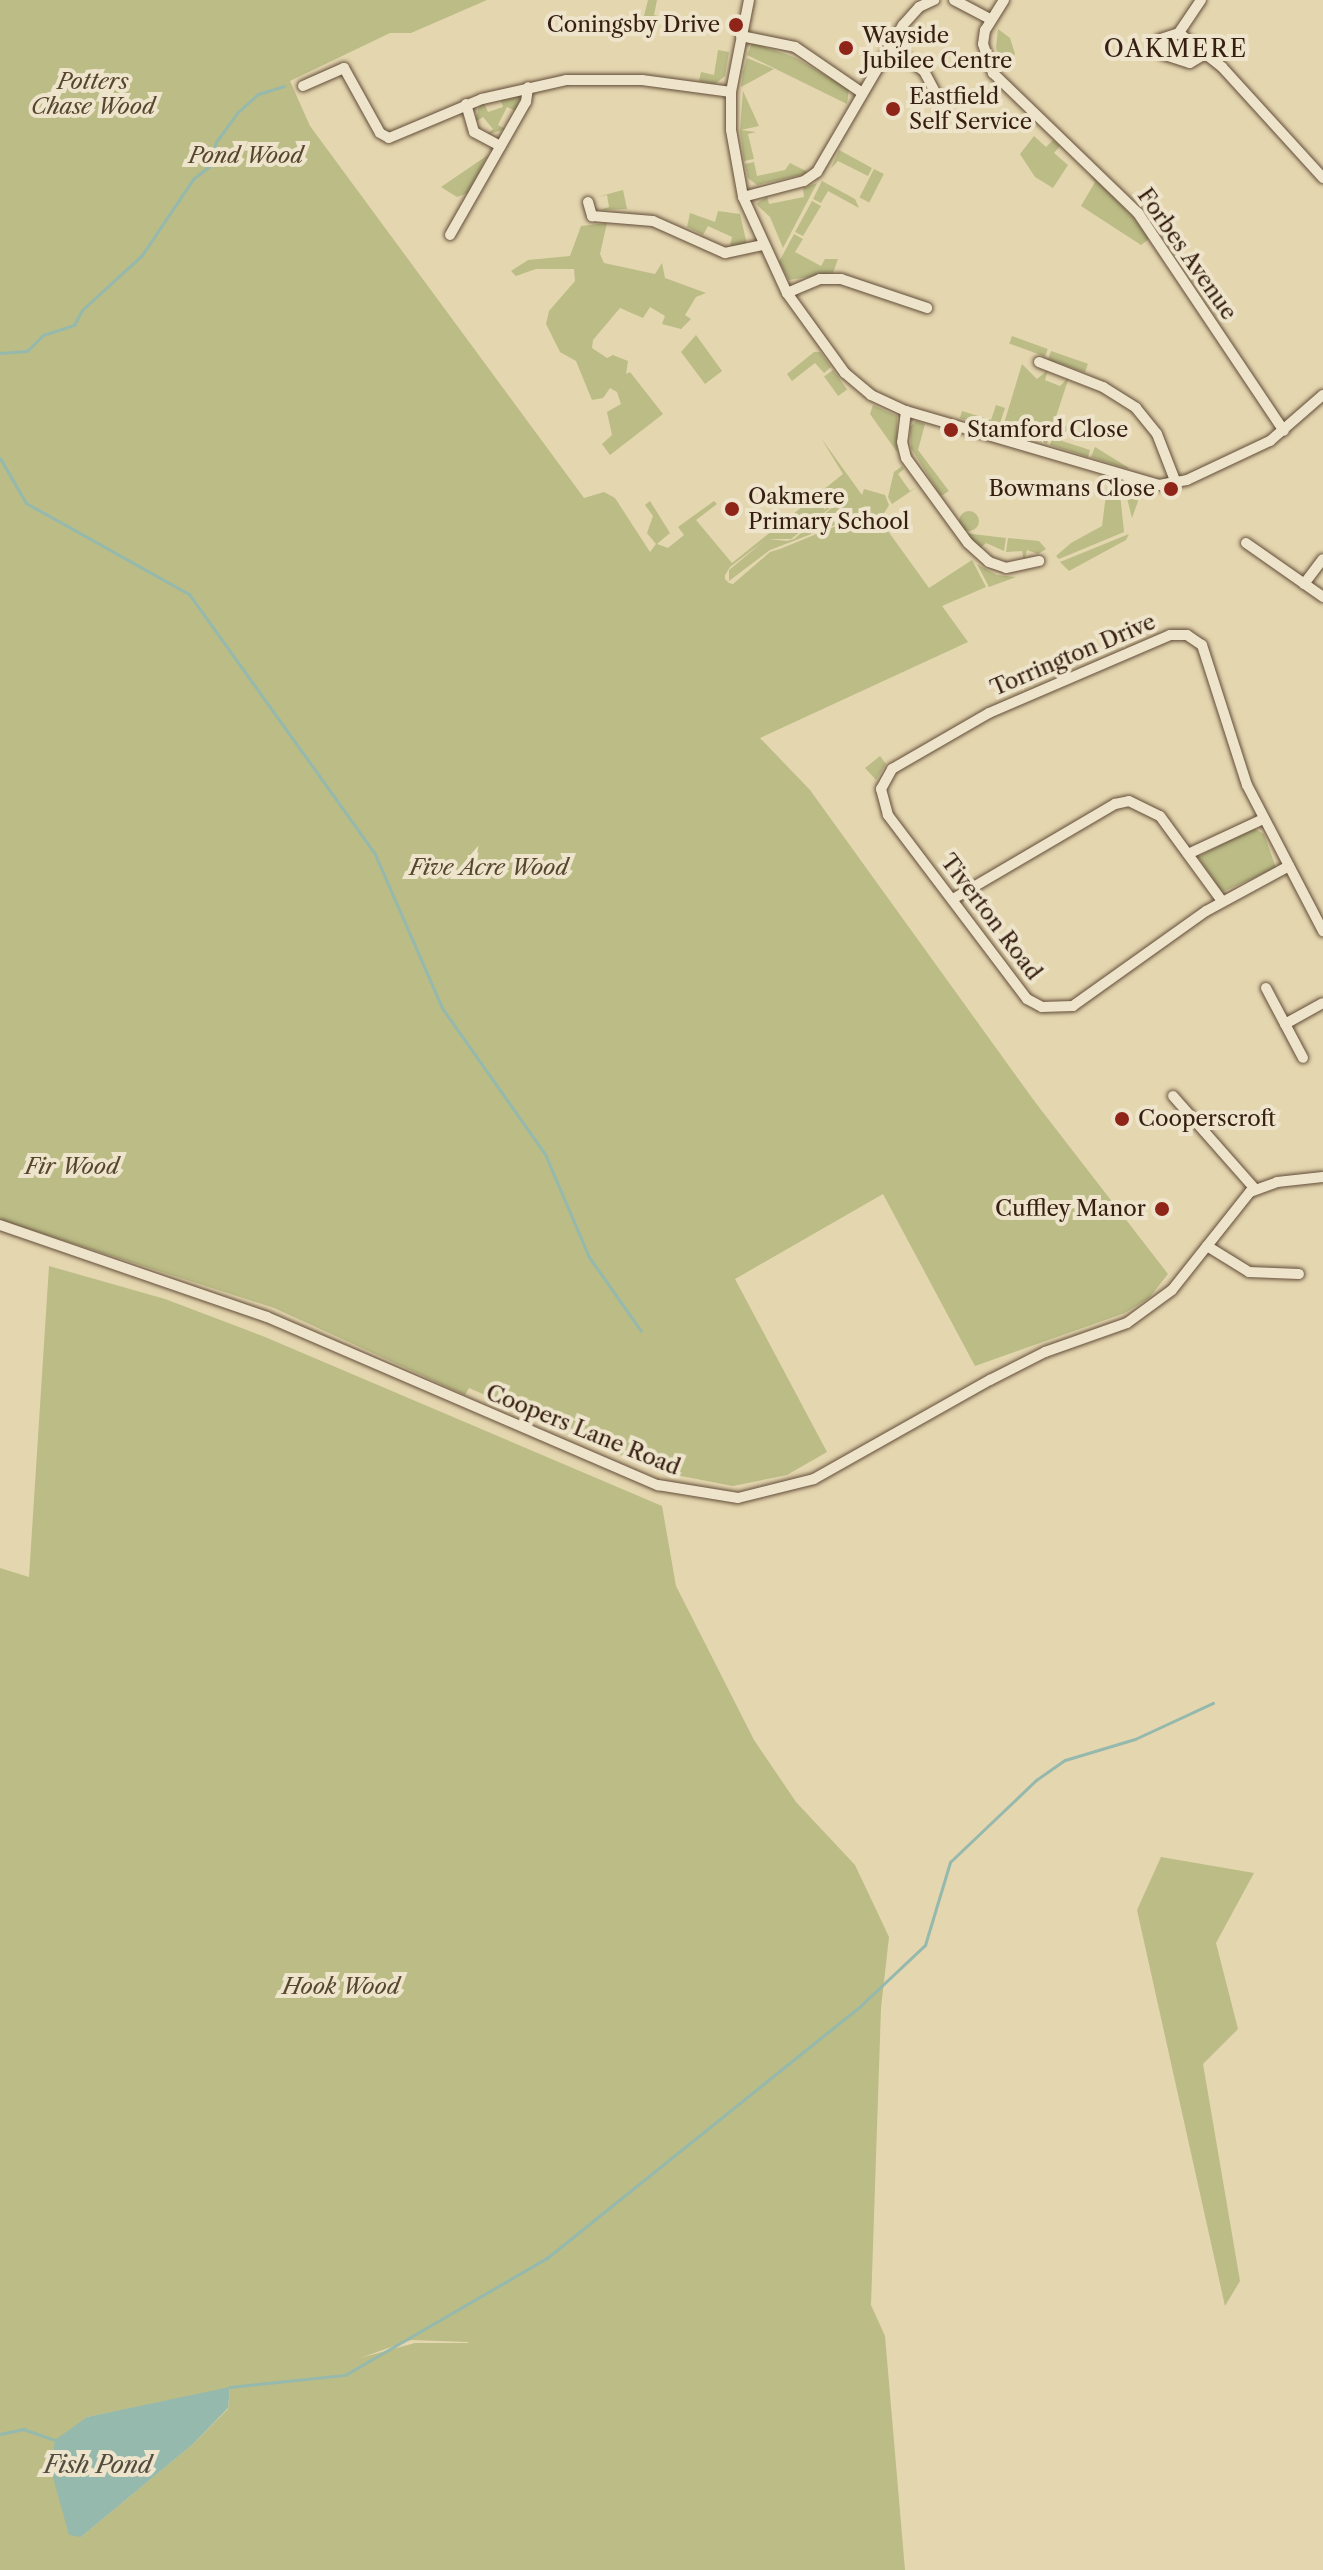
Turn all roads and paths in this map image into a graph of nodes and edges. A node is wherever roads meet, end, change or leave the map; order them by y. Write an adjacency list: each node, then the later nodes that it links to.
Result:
1 (749, 0): 8 (street)
2 (934, 0): 9 (street)
3 (954, 0): 6 (street)
4 (1004, 0): 6 (street)
5 (1201, 0): 7 (street)
6 (990, 19): 28 (street, Forbes Avenue)
7 (1179, 33): 10 (street); 10 (street)
8 (741, 36): 13 (street); 14 (street)
9 (890, 46): 14 (street); 16 (street)
10 (1205, 54): 18 (street)
11 (303, 86): 15 (street)
12 (528, 87): 13 (street); 15 (street); 17 (street)
13 (731, 92): 19 (street)
14 (861, 92): 19 (street)
15 (466, 104): 17 (street)
16 (939, 119)
17 (500, 146): 21 (street)
18 (1323, 178)
19 (743, 197): 22 (street)
20 (588, 202): 22 (street)
21 (450, 235)
22 (762, 245): 23 (street)
23 (787, 293): 24 (street); 27 (street)
24 (927, 308)
25 (1039, 362): 29 (street)
26 (1323, 395): 28 (street)
27 (906, 411): 29 (street); 32 (street)
28 (1284, 431): 29 (street)
29 (1176, 483)
30 (1246, 543): 33 (street)
31 (1323, 559): 33 (street)
32 (1039, 561)
33 (1304, 584): 34 (street)
34 (1323, 597)
35 (900, 765): 36 (street, Torrington Drive); 39 (street, Tiverton Road)
36 (1263, 819): 37 (street); 38 (street, Torrington Drive)
37 (1188, 854): 39 (street); 40 (street)
38 (1289, 866): 40 (street, Tiverton Road); 41 (street, Torrington Drive)
39 (953, 899): 40 (street, Tiverton Road)
40 (1222, 901)
41 (1323, 931)
42 (1266, 988): 44 (street)
43 (1323, 1003): 44 (street)
44 (1285, 1024): 45 (street)
45 (1303, 1058)
46 (1173, 1096): 48 (street)
47 (1323, 1177): 48 (street)
48 (1255, 1189): 50 (street, Coopers Lane Road)
49 (0, 1225): 50 (street, Coopers Lane Road)
50 (1207, 1246): 51 (street)
51 (1299, 1274)

